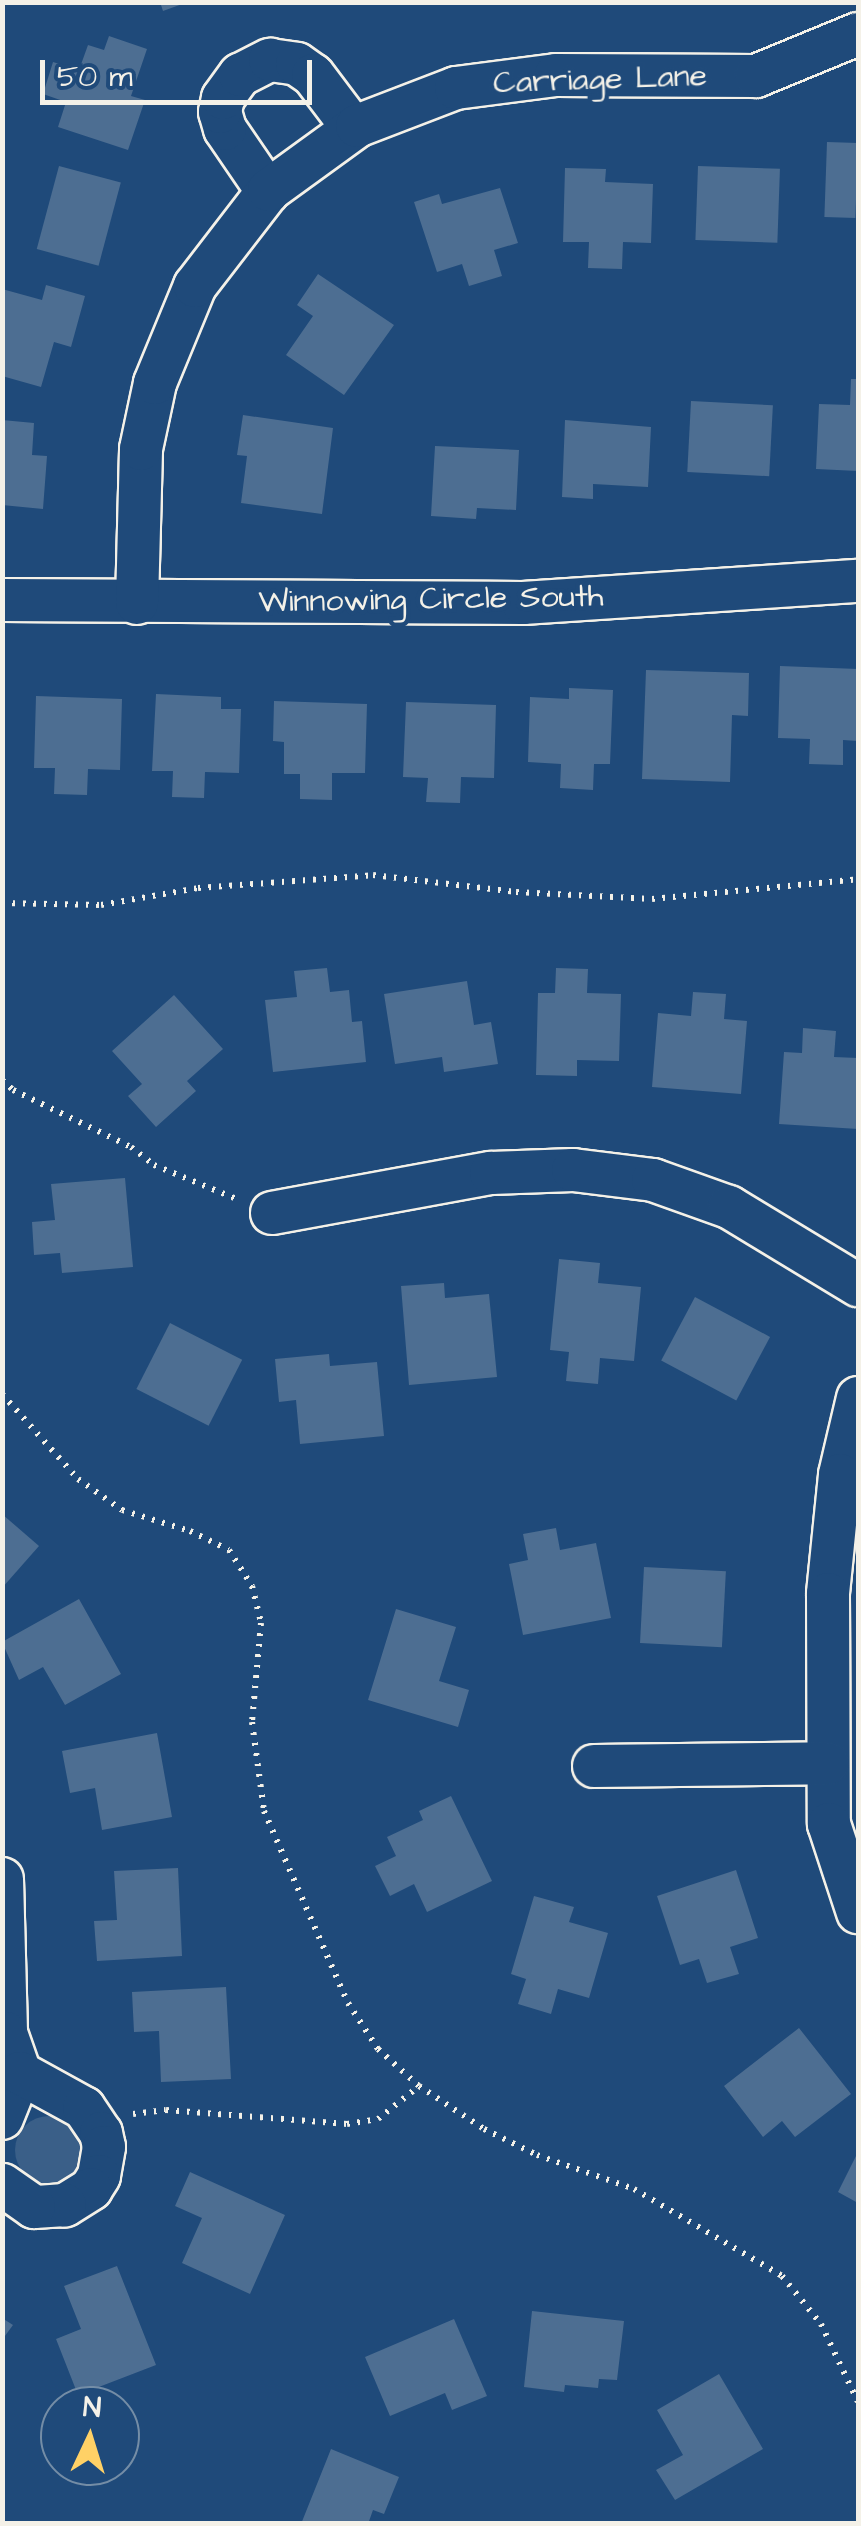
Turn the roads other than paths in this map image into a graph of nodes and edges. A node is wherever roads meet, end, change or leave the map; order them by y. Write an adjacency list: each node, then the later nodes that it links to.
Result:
1 (858, 34): 2 (street, Carriage Lane)
2 (353, 128): 3 (street, Carriage Lane); 3 (street)
3 (268, 192): 6 (street, Carriage Lane)
4 (858, 581): 6 (street, Winnowing Circle South)
5 (2, 600): 6 (street, Winnowing Circle South)
6 (137, 603)
7 (272, 1212): 8 (street)
8 (858, 1285)
9 (858, 1398): 10 (street)
10 (828, 1763): 11 (street); 13 (street)
11 (594, 1766)
12 (2, 1879): 14 (street)
13 (858, 1912)
14 (20, 2073): 15 (street); 16 (street)
15 (2, 2118)
16 (2, 2185)

